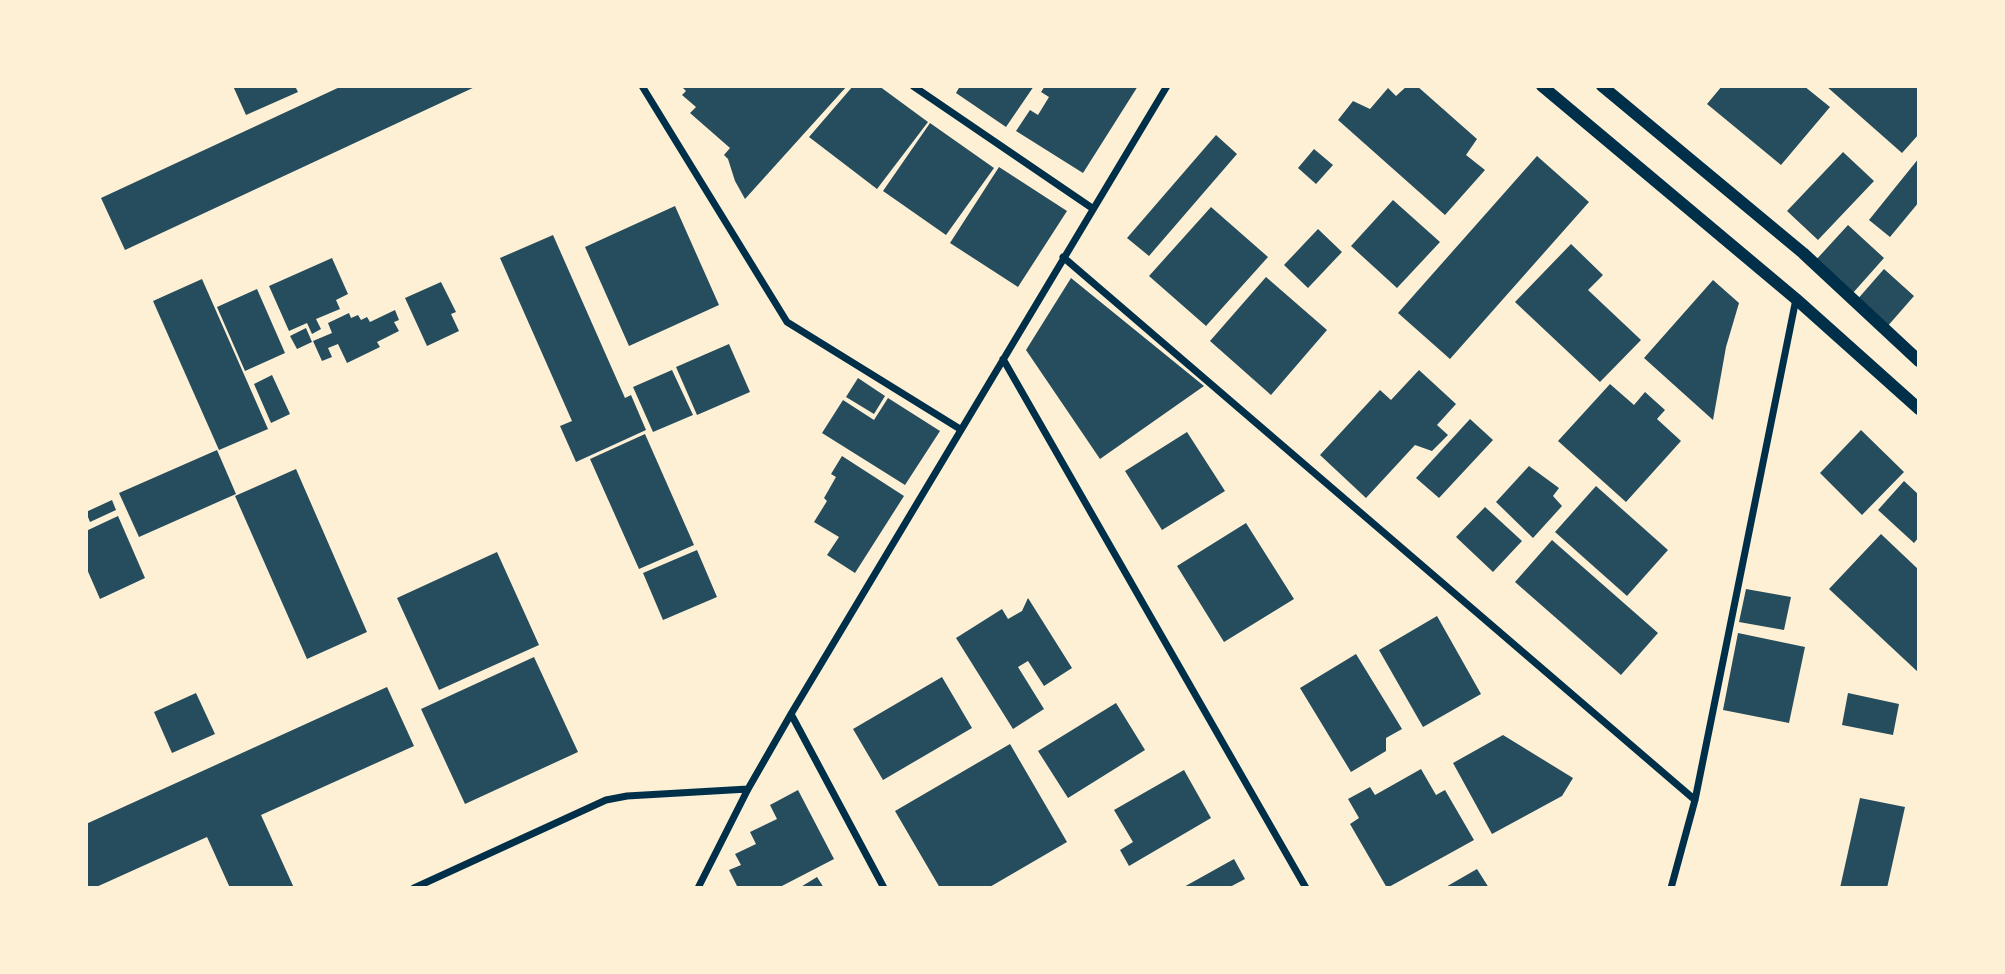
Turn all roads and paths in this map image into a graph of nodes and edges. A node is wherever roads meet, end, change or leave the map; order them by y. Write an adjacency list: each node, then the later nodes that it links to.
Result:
1 (642, 86): 12 (street)
2 (913, 86): 6 (street)
3 (1167, 86): 6 (street)
4 (1542, 86): 8 (street)
5 (1602, 86): 10 (street)
6 (1093, 208): 7 (street)
7 (1063, 257): 9 (street); 15 (street)
8 (1796, 299): 11 (street); 15 (street)
9 (1003, 359): 12 (street); 19 (street)
10 (1919, 360)
11 (1919, 409)
12 (960, 429): 13 (street)
13 (791, 715): 14 (street); 18 (street)
14 (748, 789): 16 (street); 17 (street)
15 (1695, 800): 20 (street)
16 (414, 888)
17 (698, 888)
18 (884, 888)
19 (1306, 888)
20 (1671, 888)

